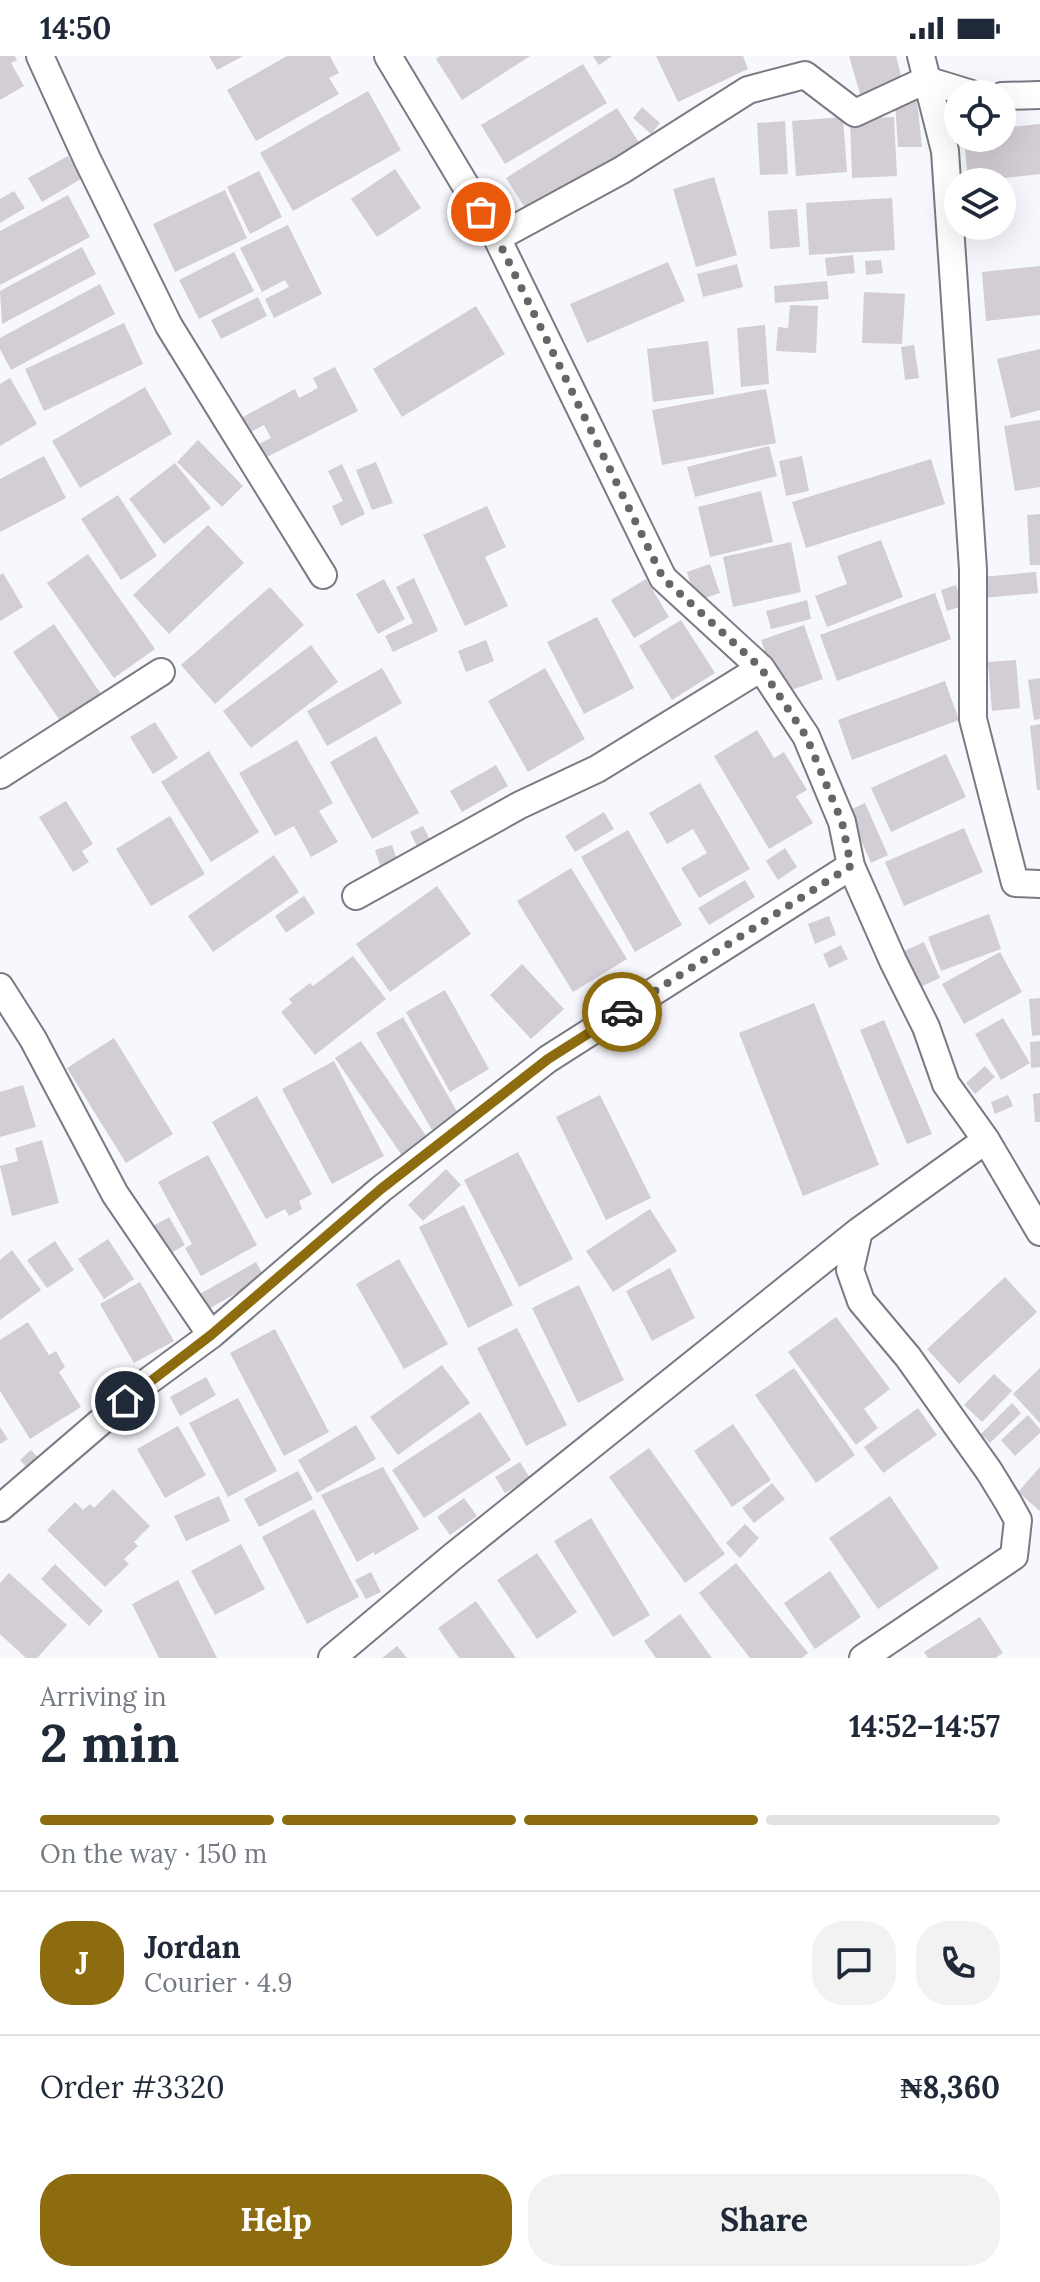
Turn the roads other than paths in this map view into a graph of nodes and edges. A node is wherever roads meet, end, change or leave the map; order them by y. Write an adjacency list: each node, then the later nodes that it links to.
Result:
1 (40, 56): 8 (street)
2 (388, 56): 7 (street)
3 (923, 68): 4 (street); 7 (street); 13 (street)
4 (946, 80)
5 (1040, 95): 6 (street)
6 (1016, 96)
7 (497, 238): 9 (street)
8 (323, 575)
9 (761, 668): 12 (street); 14 (street)
10 (161, 672): 11 (street)
11 (0, 775)
12 (851, 866): 16 (street); 19 (street)
13 (1040, 884)
14 (356, 896)
15 (0, 987): 19 (street)
16 (986, 1140): 17 (street); 18 (street)
17 (859, 1231): 21 (street); 22 (street)
18 (1040, 1232)
19 (211, 1335): 20 (street)
20 (0, 1508)
21 (332, 1658)
22 (863, 1658)

